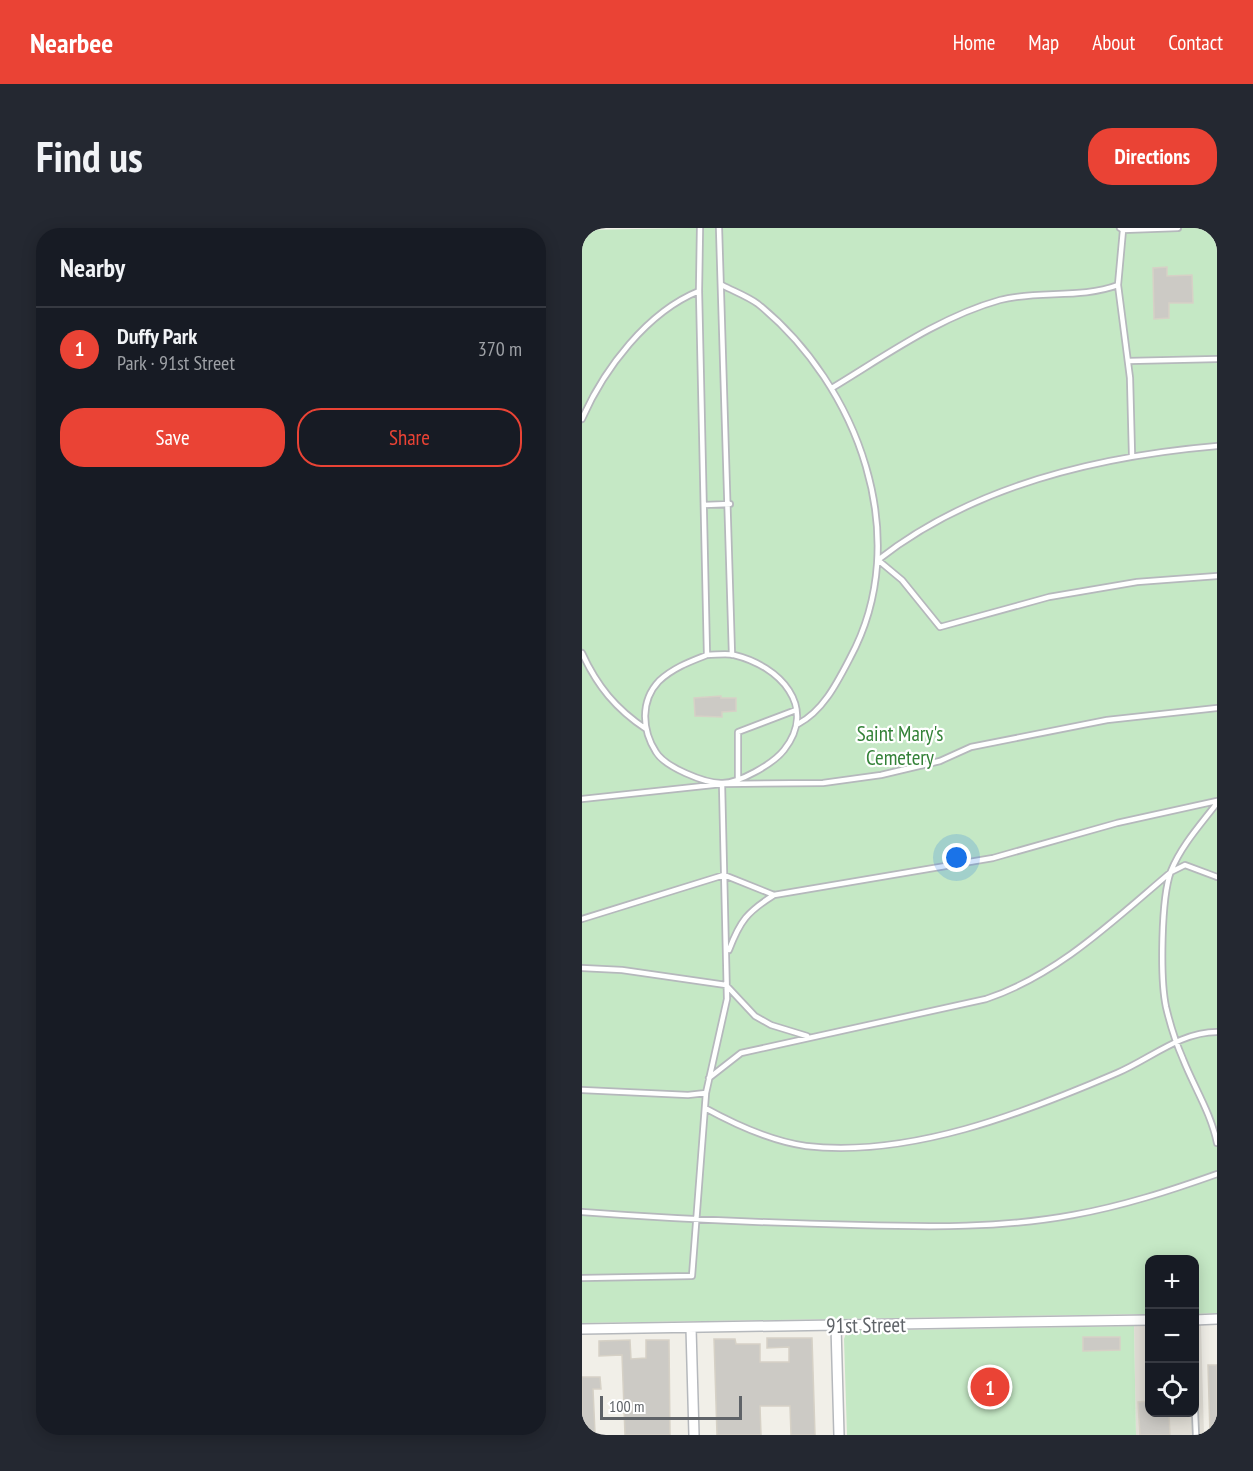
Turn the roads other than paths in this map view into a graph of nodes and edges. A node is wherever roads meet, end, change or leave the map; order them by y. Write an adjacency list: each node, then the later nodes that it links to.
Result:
1 (700, 228): 7 (lane)
2 (719, 228): 5 (lane)
3 (1178, 228): 4 (lane)
4 (1122, 229): 6 (lane)
5 (722, 285): 10 (lane); 14 (lane)
6 (1118, 285): 9 (lane); 10 (lane)
7 (699, 291): 11 (lane); 15 (lane)
8 (1217, 360): 9 (lane)
9 (1128, 361): 13 (lane)
10 (832, 388): 16 (lane)
11 (582, 419)
12 (1217, 446): 13 (lane)
13 (1132, 455): 16 (lane)
14 (730, 504): 15 (lane); 20 (lane)
15 (704, 505): 19 (lane)
16 (878, 560): 17 (lane); 23 (lane)
17 (1217, 576)
18 (582, 653): 24 (lane)
19 (707, 655): 20 (lane); 24 (lane)
20 (732, 655): 22 (lane)
21 (1217, 708): 26 (lane)
22 (796, 710): 23 (lane); 25 (lane)
23 (798, 724): 25 (lane)
24 (646, 729): 26 (lane)
25 (738, 778): 26 (lane)
26 (722, 784): 27 (lane); 30 (lane)
27 (582, 799)
28 (1217, 802): 29 (lane); 32 (lane)
29 (1171, 872): 31 (lane); 38 (lane); 39 (lane)
30 (724, 875): 32 (lane); 33 (lane); 34 (lane)
31 (1217, 877)
32 (774, 895): 34 (lane)
33 (582, 919)
34 (728, 953): 36 (lane)
35 (582, 969): 36 (lane)
36 (726, 985): 38 (lane); 40 (lane)
37 (1217, 1032): 39 (lane)
38 (808, 1036): 40 (lane)
39 (1177, 1041): 43 (lane); 44 (lane)
40 (709, 1078): 42 (lane)
41 (582, 1090): 42 (lane)
42 (705, 1093): 43 (lane)
43 (705, 1108): 47 (lane)
44 (1217, 1143)
45 (1217, 1174): 47 (lane)
46 (582, 1212): 47 (lane)
47 (696, 1220): 48 (lane)
48 (582, 1278)
49 (1217, 1319): 51 (street)
50 (1145, 1320): 52 (street, 91st Street)
51 (1199, 1320)
52 (836, 1326): 53 (street, 91st Street); 57 (street)
53 (691, 1328): 54 (street, 91st Street); 56 (street)
54 (582, 1329)
55 (1195, 1417): 58 (lane)
56 (694, 1435)
57 (839, 1435)
58 (1196, 1435)

